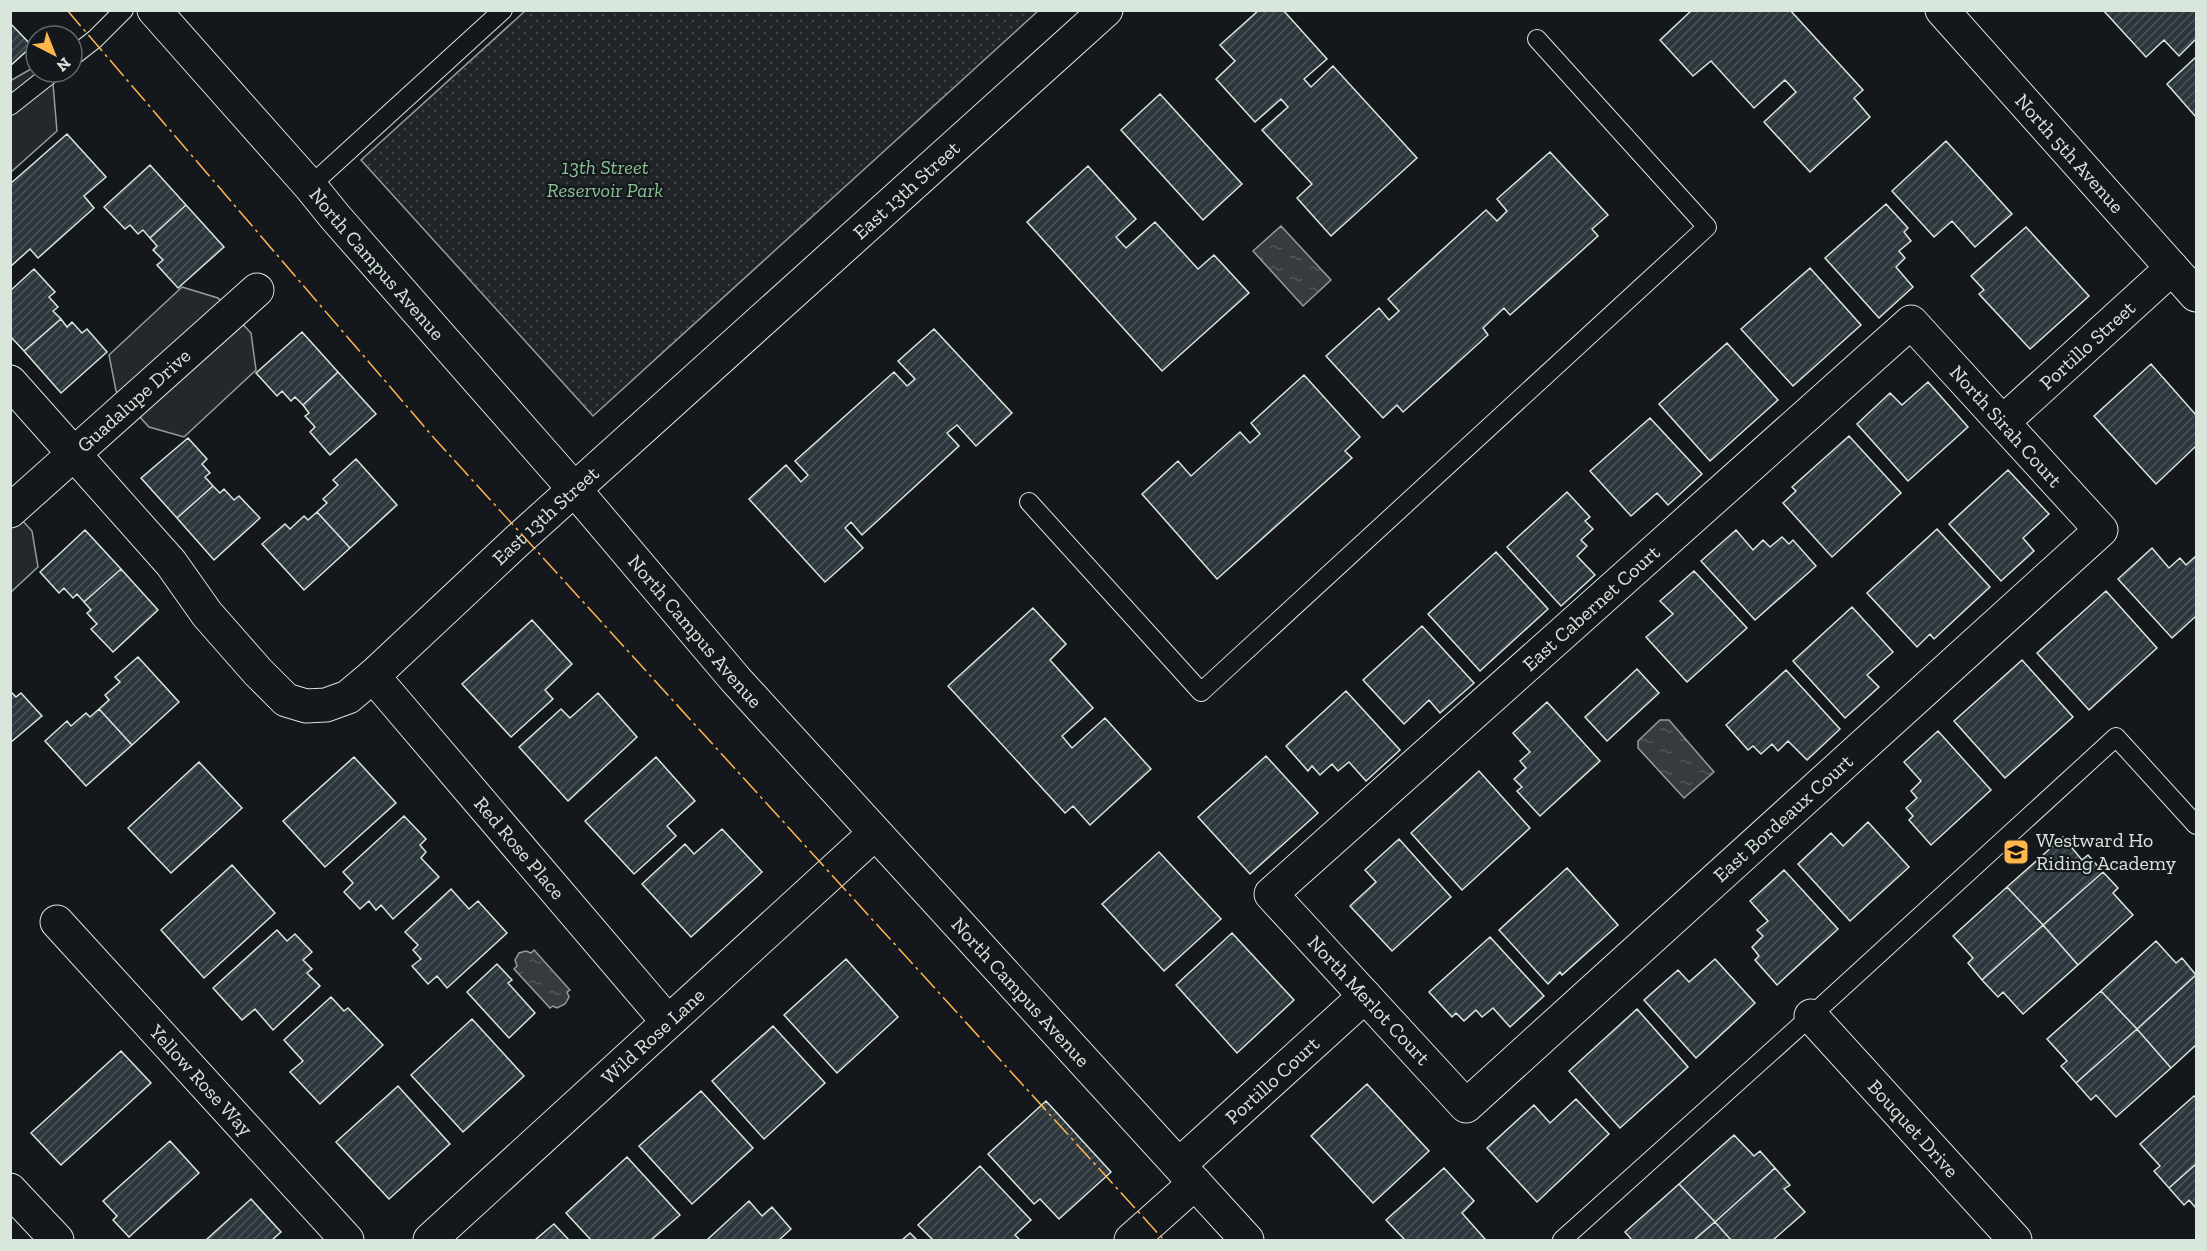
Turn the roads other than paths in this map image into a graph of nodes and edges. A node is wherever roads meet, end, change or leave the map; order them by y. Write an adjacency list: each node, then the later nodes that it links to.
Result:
1 (124, 10): 7 (lane)
2 (154, 10): 10 (street, North Campus Avenue)
3 (503, 10): 10 (lane)
4 (1106, 10): 18 (street, East 13th Street)
5 (1942, 10): 11 (street, North 5th Avenue)
6 (1537, 39): 19 (lane)
7 (84, 48)
8 (38, 84): 9 (lane)
9 (10, 106)
10 (310, 186): 18 (street, North Campus Avenue)
11 (2172, 268): 13 (street, North 5th Avenue); 16 (street, Portillo Street)
12 (257, 290): 17 (street, Guadalupe Drive)
13 (2196, 295)
14 (1911, 322): 16 (street, North Sirah Court); 25 (street, East Cabernet Court)
15 (10, 382): 17 (street, East 13th Street)
16 (2003, 422): 21 (street, North Sirah Court)
17 (73, 453): 20 (street, Guadalupe Drive); 22 (street, East 13th Street)
18 (575, 490): 22 (street, East 13th Street); 24 (street, North Campus Avenue)
19 (1029, 502)
20 (10, 511)
21 (2101, 530): 30 (street, East Bordeaux Court)
22 (373, 676): 29 (street, Red Rose Place)
23 (2196, 825): 28 (lane)
24 (874, 832): 29 (street, Wild Rose Lane); 31 (street, North Campus Avenue)
25 (1271, 894): 27 (street, North Merlot Court)
26 (57, 922): 34 (street, Yellow Rose Way)
27 (1365, 996): 30 (street, North Merlot Court); 31 (street, Portillo Court)
28 (1811, 1016): 38 (lane); 39 (street, Bouquet Drive)
29 (668, 1022): 35 (street, Wild Rose Lane)
30 (1466, 1106)
31 (1187, 1174): 36 (street); 37 (street, North Campus Avenue)
32 (10, 1190): 33 (street)
33 (57, 1240)
34 (347, 1240)
35 (430, 1240)
36 (1131, 1240)
37 (1247, 1240)
38 (1562, 1240)
39 (2014, 1240)

